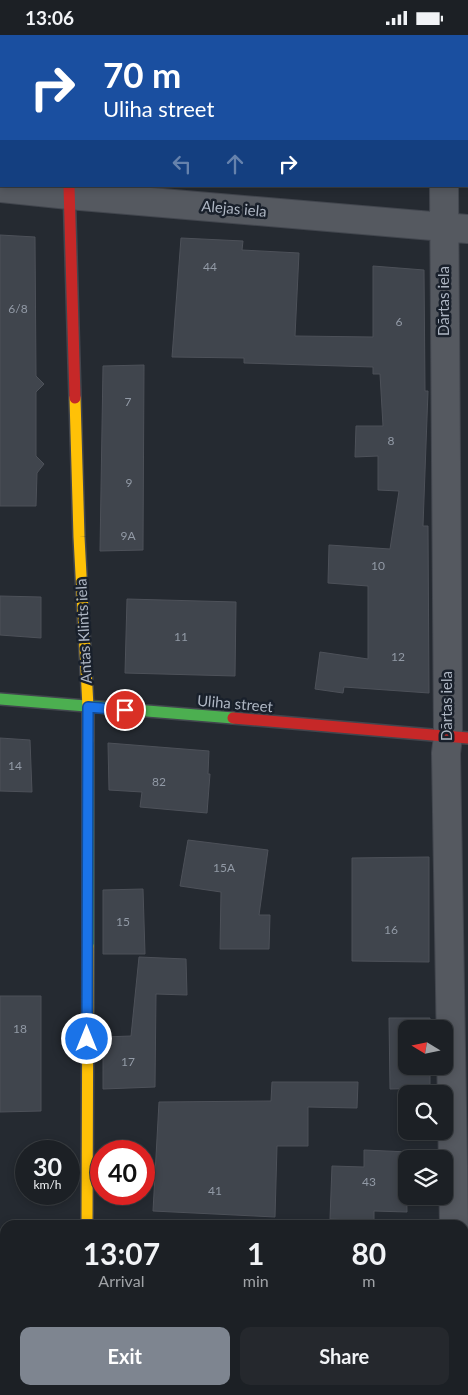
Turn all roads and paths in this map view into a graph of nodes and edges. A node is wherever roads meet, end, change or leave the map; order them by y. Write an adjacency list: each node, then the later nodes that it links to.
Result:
1 (444, 187): 4 (street, Dārtas iela)
2 (0, 188): 3 (street, Alejas iela)
3 (69, 191): 4 (street, Alejas iela); 6 (street, Antas Klints iela)
4 (456, 228): 7 (street, Dārtas iela)
5 (0, 699): 6 (street, Uliha street)
6 (88, 707): 7 (street, Uliha street); 8 (street, Antas Klints iela)
7 (458, 737): 9 (street, Dārtas iela)
8 (87, 1220)
9 (454, 1220)

